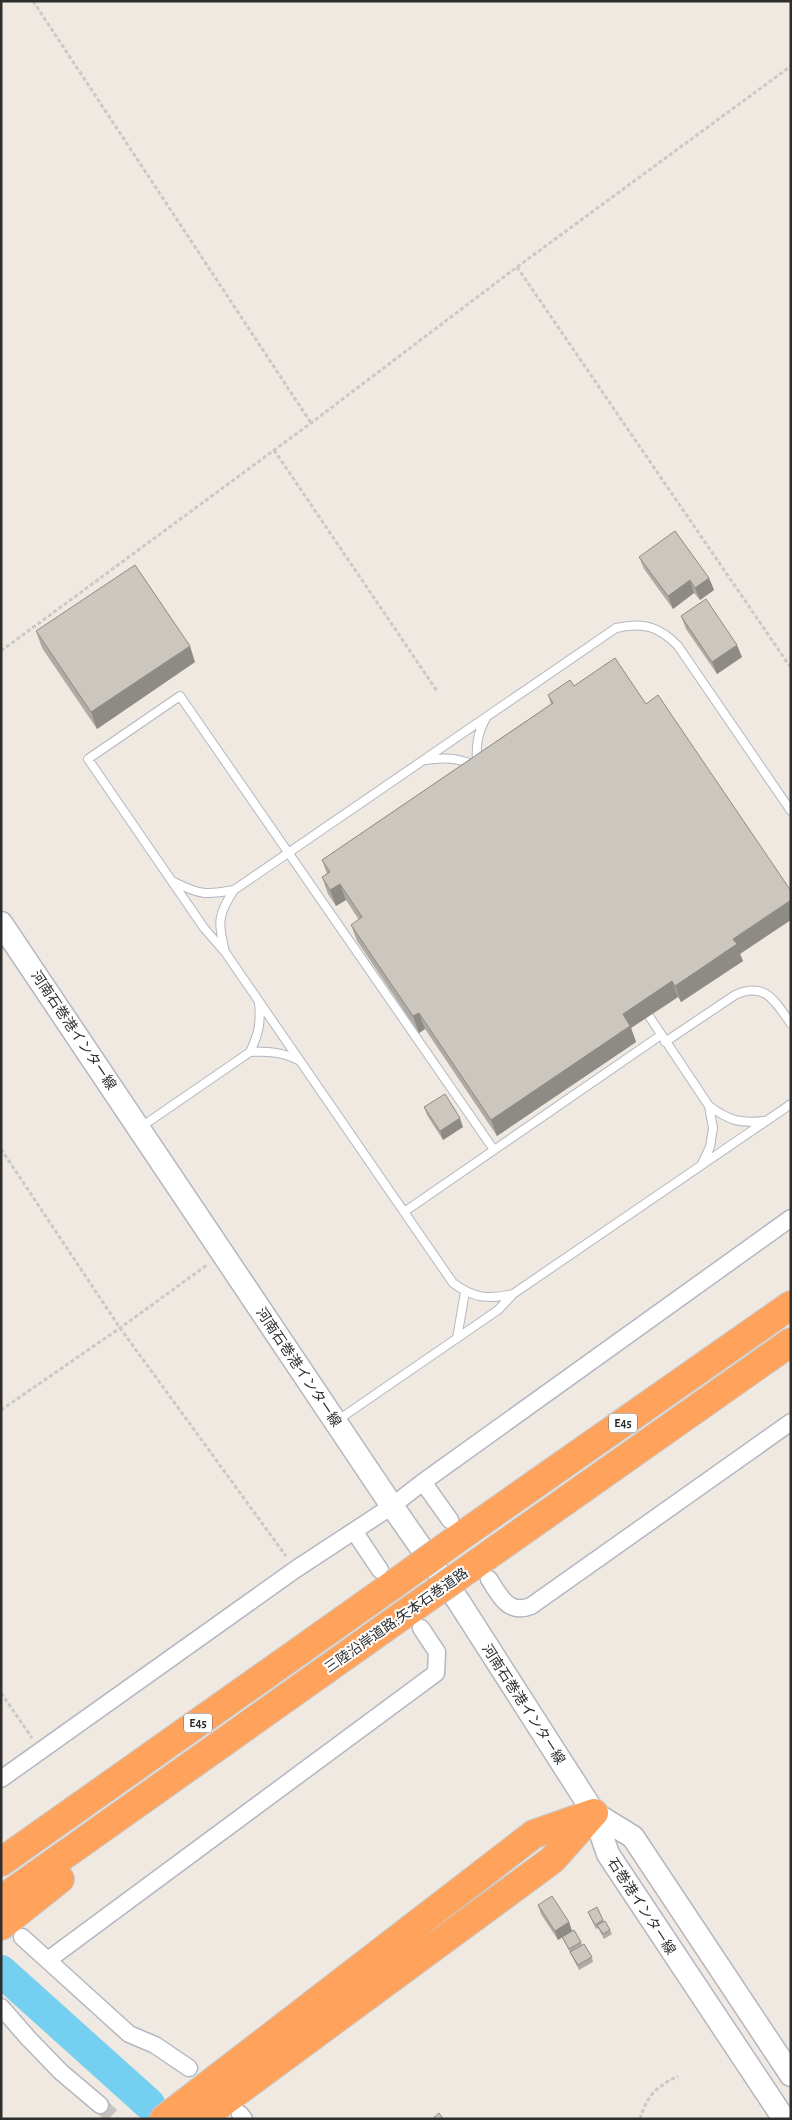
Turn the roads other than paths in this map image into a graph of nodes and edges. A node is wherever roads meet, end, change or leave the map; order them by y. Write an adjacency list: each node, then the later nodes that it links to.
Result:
1 (488, 716): 2 (lane); 2 (lane); 3 (lane)
2 (423, 761): 4 (lane)
3 (791, 810)
4 (289, 852): 5 (lane); 6 (lane); 19 (lane)
5 (173, 882): 6 (lane); 8 (lane)
6 (234, 890): 8 (lane)
7 (1, 922): 18 (main road, 河南石巻港インター線)
8 (225, 952): 9 (lane)
9 (259, 1002): 13 (lane); 14 (lane)
10 (649, 1016): 12 (lane)
11 (791, 1024): 12 (lane)
12 (663, 1038): 16 (lane); 19 (lane)
13 (250, 1052): 14 (lane); 18 (lane)
14 (300, 1061): 21 (lane)
15 (791, 1104): 17 (lane)
16 (709, 1106): 17 (lane); 20 (lane)
17 (766, 1121): 20 (lane)
18 (140, 1128): 28 (main road, 河南石巻港インター線)
19 (494, 1150): 21 (lane)
20 (701, 1165): 24 (lane)
21 (404, 1212): 23 (lane)
22 (791, 1218): 30 (street)
23 (464, 1292): 24 (lane); 26 (lane)
24 (513, 1294): 26 (lane)
25 (791, 1304): 33 (highway, E45)
26 (457, 1338): 28 (lane)
27 (791, 1342): 34 (highway, 三陸沿岸道路;矢本石巻道路 / E45)
28 (336, 1422): 31 (main road, 河南石巻港インター線)
29 (791, 1422): 34 (street)
30 (424, 1482): 31 (street); 33 (street)
31 (392, 1506): 32 (street); 39 (main road, 河南石巻港インター線)
32 (354, 1531): 35 (street); 38 (street)
33 (452, 1531): 35 (highway, E45, bridge)
34 (481, 1572): 36 (highway, 三陸沿岸道路;矢本石巻道路 / E45, bridge)
35 (387, 1577): 40 (highway, E45)
36 (417, 1618): 37 (highway, 三陸沿岸道路;矢本石巻道路 / E45); 43 (street)
37 (302, 1686): 41 (highway, 三陸沿岸道路;矢本石巻道路 / E45); 42 (highway)
38 (1, 1779)
39 (594, 1813): 46 (main road); 48 (highway); 49 (highway); 50 (main road, 石巻港インター線)
40 (1, 1862)
41 (1, 1900)
42 (12, 1932): 43 (street)
43 (48, 1960): 45 (street)
44 (1, 2006): 47 (street)
45 (189, 2068)
46 (791, 2075)
47 (100, 2105)
48 (164, 2119)
49 (200, 2119)
50 (784, 2119)

